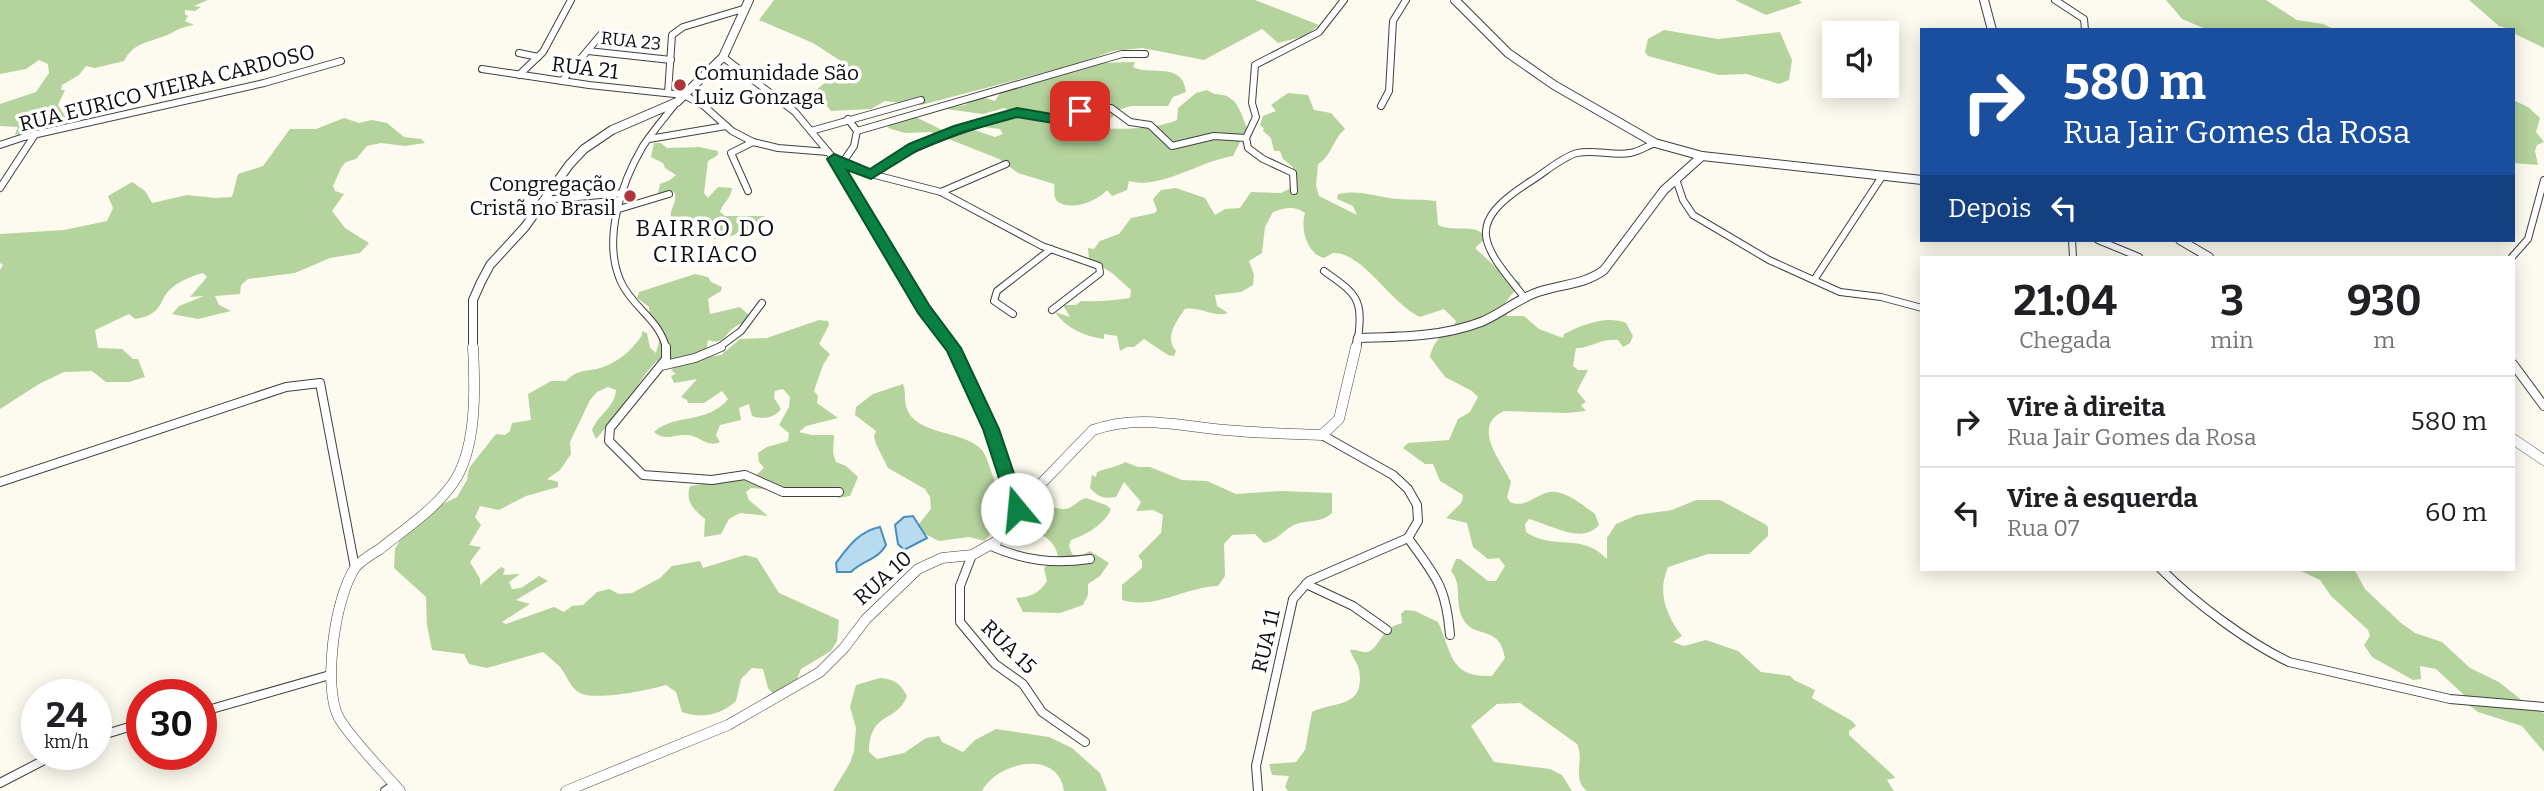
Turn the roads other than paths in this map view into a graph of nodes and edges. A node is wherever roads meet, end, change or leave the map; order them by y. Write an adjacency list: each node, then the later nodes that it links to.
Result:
1 (571, 0): 15 (street)
2 (749, 0): 8 (street)
3 (1344, 0): 31 (street)
4 (1406, 0): 25 (street)
5 (1455, 0): 34 (street)
6 (1984, 0): 9 (street)
7 (2055, 0): 10 (street)
8 (743, 9): 16 (street); 17 (street)
9 (1991, 28)
10 (2085, 28)
11 (603, 32): 12 (street)
12 (588, 51): 17 (street, RUA 23); 21 (street)
13 (519, 53): 15 (street)
14 (1145, 54): 29 (street)
15 (538, 57): 20 (street)
16 (723, 57): 23 (street); 28 (street)
17 (671, 60): 22 (street)
18 (341, 61): 30 (street, RUA EURICO VIEIRA CARDOSO)
19 (482, 69): 20 (street, RUA 21)
20 (519, 75): 21 (street, RUA 21)
21 (562, 81): 22 (street, RUA 21)
22 (668, 93): 23 (street, RUA 21)
23 (681, 99): 27 (street); 32 (street); 51 (street)
24 (921, 100): 26 (street)
25 (1381, 106)
26 (848, 119): 28 (street); 29 (street)
27 (726, 126): 32 (street); 33 (street)
28 (811, 131): 36 (street)
29 (857, 131): 38 (street)
30 (38, 134): 35 (street, RUA EURICO VIEIRA CARDOSO); 45 (street)
31 (1245, 138): 40 (street); 47 (street)
32 (649, 139): 49 (street)
33 (753, 142): 36 (street); 46 (street)
34 (1655, 143): 37 (street); 61 (street)
35 (0, 145)
36 (831, 156): 38 (street); 75 (street)
37 (1702, 156): 41 (street); 42 (street)
38 (843, 162): 40 (street)
39 (1006, 164): 48 (street)
40 (871, 174): 48 (street)
41 (1883, 175): 43 (street); 60 (street)
42 (1676, 179): 60 (street); 61 (street)
43 (1920, 180)
44 (2544, 180): 58 (street)
45 (0, 188)
46 (748, 191)
47 (1294, 191)
48 (941, 192): 55 (street)
49 (623, 193): 51 (street); 52 (street)
50 (670, 194): 52 (street)
51 (544, 200): 80 (street)
52 (619, 209): 67 (street)
53 (2103, 242): 56 (street)
54 (2183, 242): 57 (street)
55 (1051, 249): 64 (street); 65 (street)
56 (2137, 256)
57 (2207, 256)
58 (2513, 256)
59 (1324, 271): 66 (street)
60 (1814, 281): 63 (street)
61 (1525, 298): 66 (street)
62 (762, 303): 67 (street)
63 (1920, 307)
64 (1052, 310)
65 (1013, 314)
66 (1358, 338): 70 (street)
67 (661, 366): 74 (street)
68 (2515, 368): 69 (street)
69 (2544, 406)
70 (1322, 435): 75 (street); 76 (street)
71 (2515, 440): 72 (street)
72 (2544, 460)
73 (0, 482): 80 (street)
74 (839, 492)
75 (1017, 509): 77 (street)
76 (1408, 538): 82 (street); 84 (street)
77 (991, 546): 78 (street, RUA 10); 79 (street)
78 (972, 555): 88 (street, RUA 15); 93 (street, RUA 10)
79 (1090, 559)
80 (355, 568): 85 (street)
81 (2163, 571): 87 (street)
82 (1306, 584): 83 (street); 94 (street, RUA 11)
83 (1387, 630)
84 (1450, 635)
85 (330, 675): 86 (street); 91 (street)
86 (217, 707)
87 (2544, 708)
88 (1085, 742)
89 (25, 770): 90 (street)
90 (0, 783)
91 (398, 789): 92 (street)
92 (385, 791)
93 (566, 791)
94 (1258, 791)

